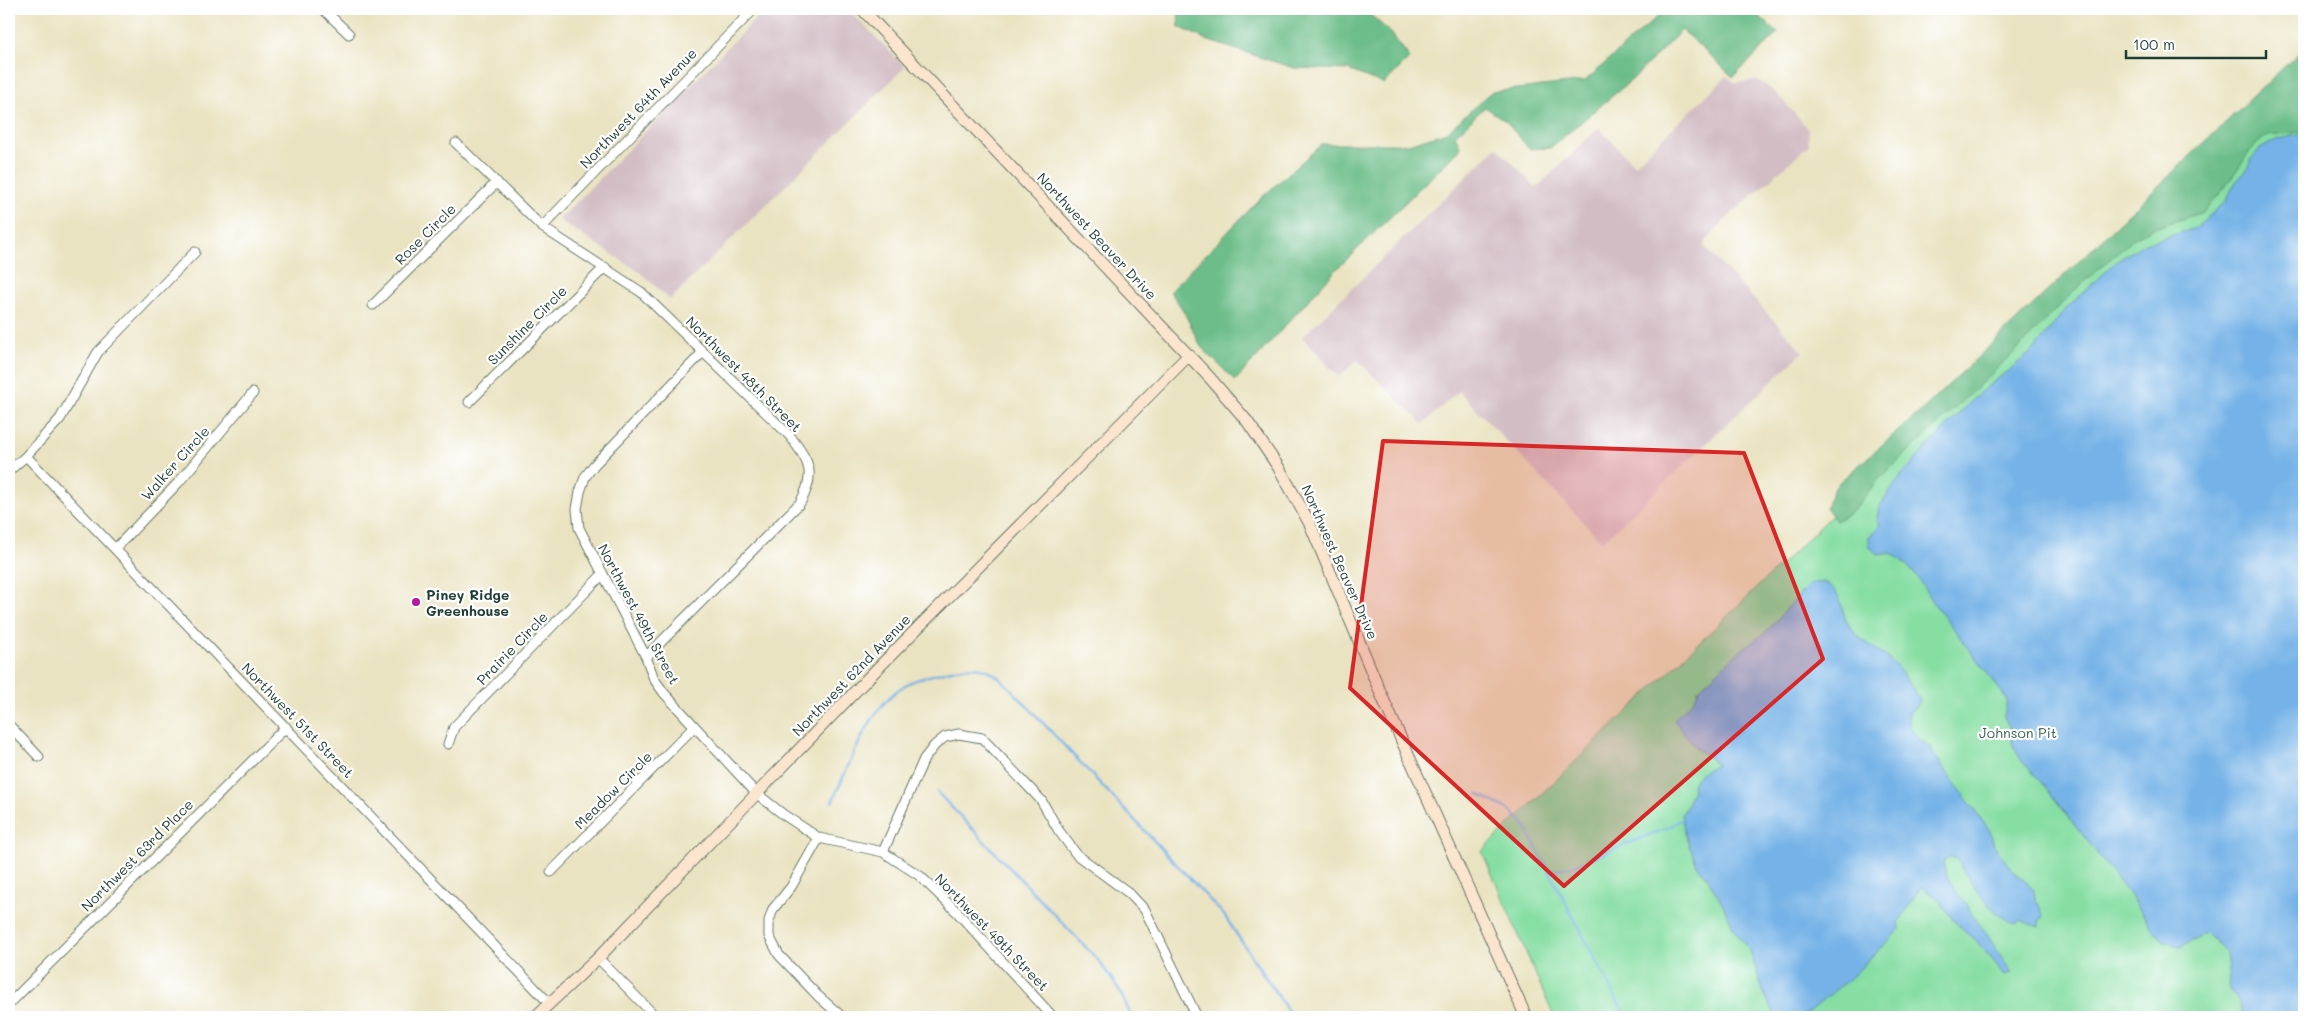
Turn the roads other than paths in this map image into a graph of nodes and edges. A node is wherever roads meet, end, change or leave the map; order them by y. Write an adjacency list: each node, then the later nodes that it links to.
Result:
1 (323, 9): 4 (street)
2 (754, 9): 7 (street, Northwest 64th Avenue)
3 (862, 9): 12 (main road, Northwest Beaver Drive)
4 (349, 34)
5 (456, 143): 6 (street, Northwest 48th Street)
6 (497, 182): 7 (street, Northwest 48th Street); 10 (street, Rose Circle)
7 (542, 227): 9 (street, Northwest 48th Street)
8 (195, 252): 15 (street)
9 (605, 268): 11 (street, Northwest 48th Street); 14 (street, Sunshine Circle)
10 (373, 305)
11 (703, 352): 18 (street, Northwest 49th Street); 19 (street, Northwest 48th Street)
12 (1189, 355): 25 (main road, Northwest 62nd Avenue); 37 (main road, Northwest Beaver Drive)
13 (253, 393): 17 (street, Walker Circle)
14 (469, 402)
15 (26, 456): 16 (street); 17 (street, Northwest 51st Street)
16 (9, 471)
17 (116, 548): 21 (street, Northwest 51st Street)
18 (602, 575): 19 (street, Northwest 49th Street); 23 (street, Prairie Circle)
19 (646, 657): 22 (street, Northwest 49th Street)
20 (9, 725): 24 (street)
21 (286, 727): 30 (street, Northwest 51st Street); 31 (street, Northwest 63rd Place)
22 (694, 727): 25 (street, Northwest 49th Street); 28 (street, Meadow Circle)
23 (448, 744)
24 (39, 757)
25 (756, 793): 26 (street, Northwest 49th Street); 29 (main road, Northwest 62nd Avenue)
26 (819, 838): 27 (street, Northwest 49th Street); 34 (street)
27 (884, 852): 35 (street, Northwest 49th Street); 36 (street)
28 (551, 872)
29 (598, 958): 30 (main road, Northwest 62nd Avenue); 33 (street)
30 (549, 1003): 32 (main road, Northwest 62nd Avenue)
31 (9, 1004)
32 (535, 1017)
33 (656, 1017)
34 (842, 1017)
35 (1053, 1017)
36 (1197, 1017)
37 (1526, 1017)

